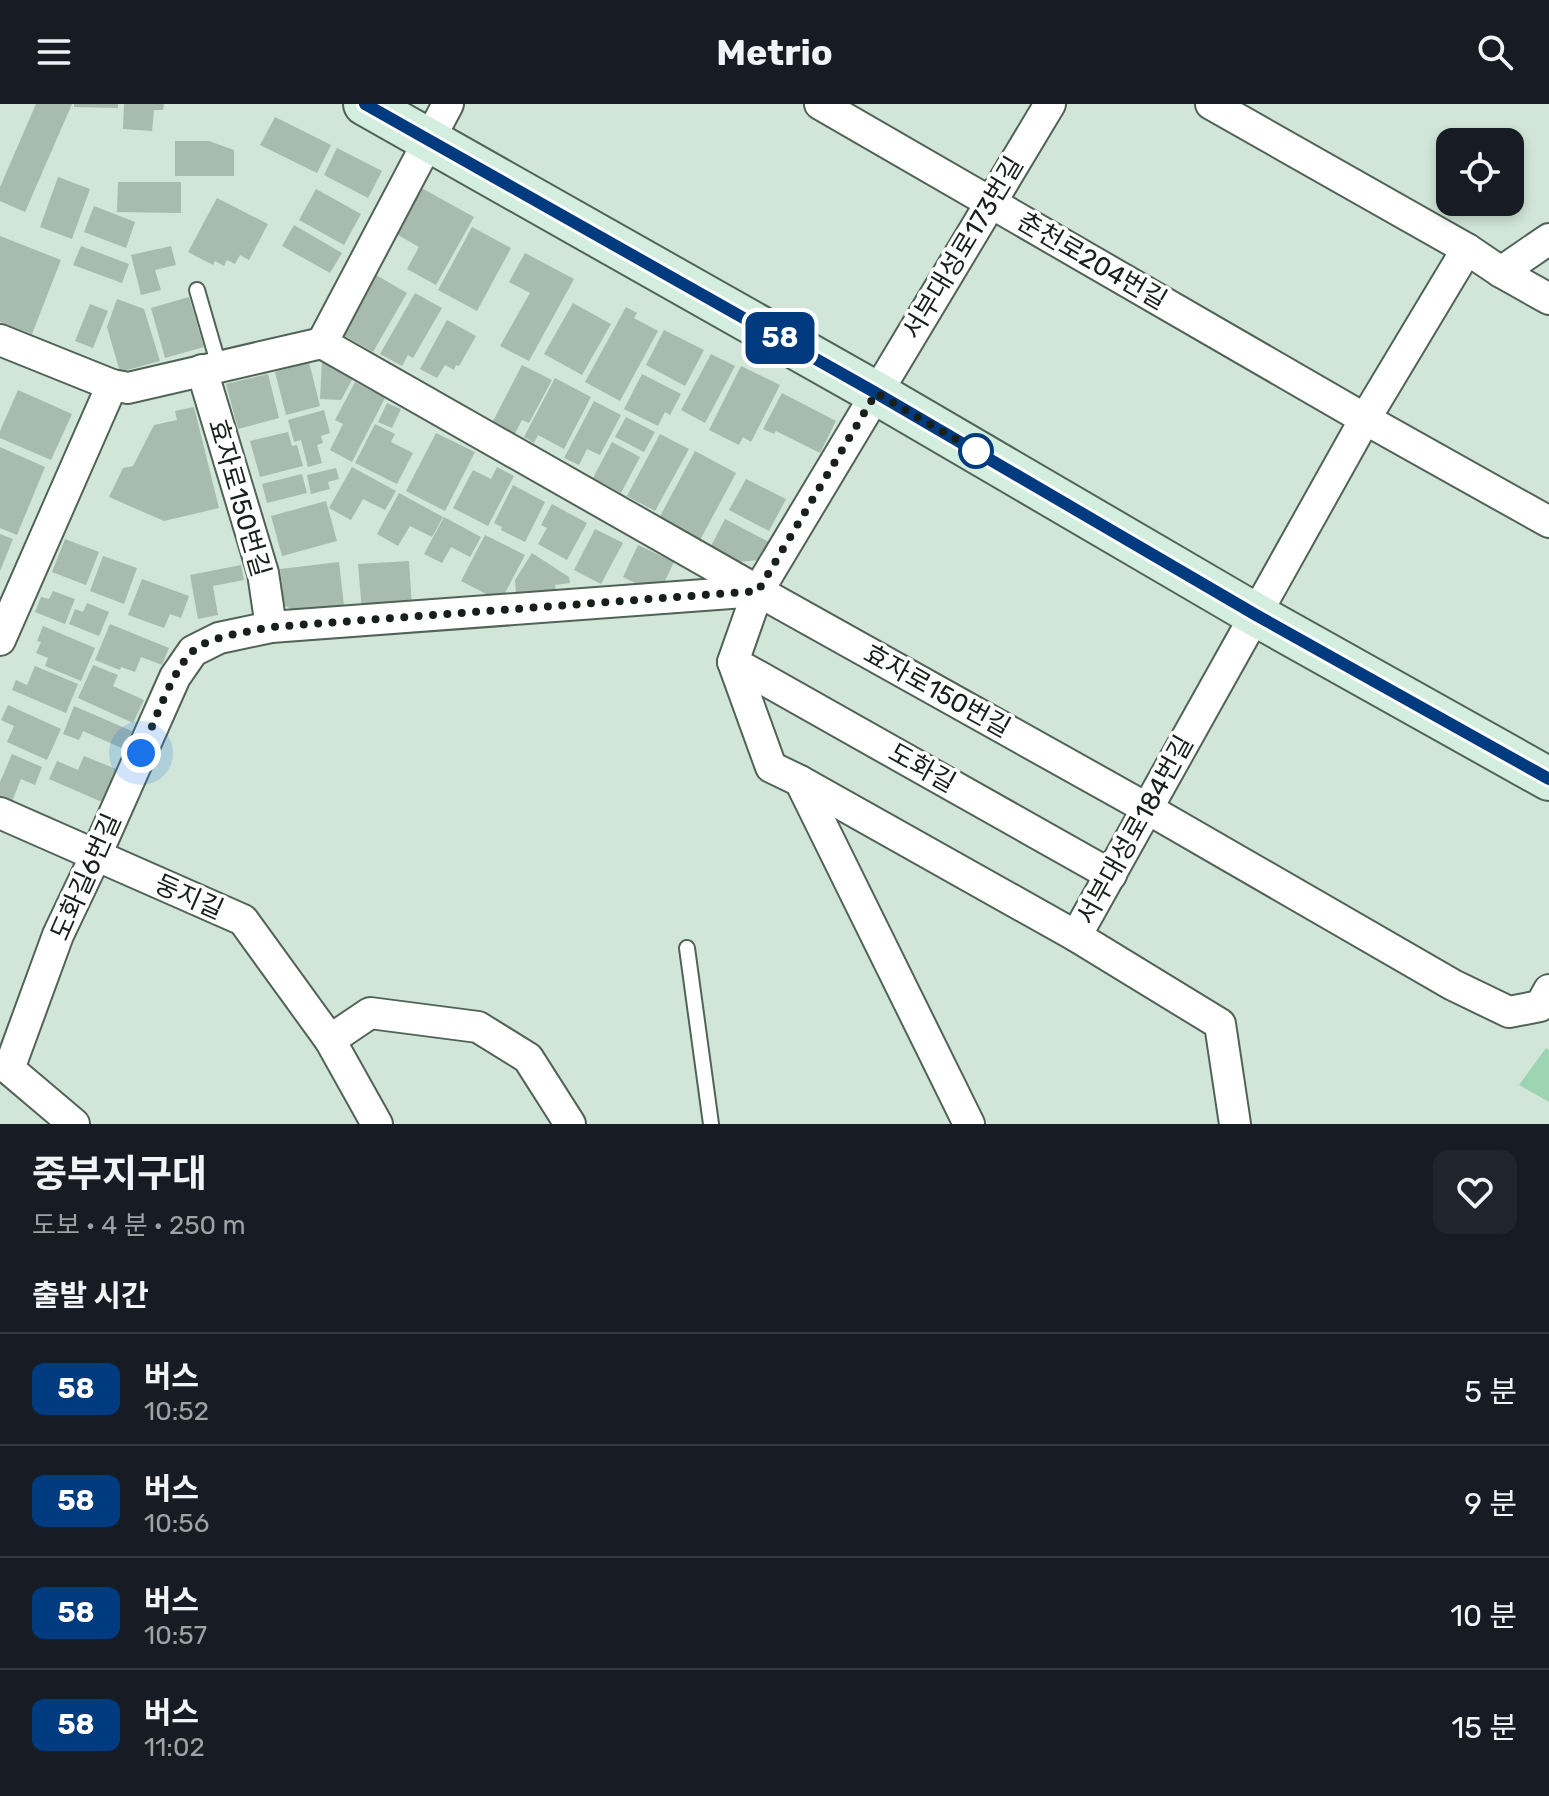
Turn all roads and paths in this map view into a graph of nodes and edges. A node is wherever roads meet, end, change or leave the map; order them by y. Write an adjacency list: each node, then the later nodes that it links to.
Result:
1 (365, 104): 5 (street)
2 (820, 104): 6 (street, 춘천로204번길)
3 (1050, 104): 6 (street, 서부대성로173번길)
4 (1211, 104): 8 (street)
5 (438, 122): 13 (street); 16 (street)
6 (991, 203): 16 (street, 서부대성로173번길); 17 (street, 춘천로204번길)
7 (1549, 239): 9 (street)
8 (1467, 249): 9 (street); 17 (street)
9 (1501, 272): 11 (street)
10 (197, 290): 14 (lane)
11 (1549, 299)
12 (0, 340): 15 (street)
13 (322, 343): 14 (street); 19 (street, 효자로150번길)
14 (210, 368): 15 (street); 21 (street, 효자로150번길)
15 (112, 385): 22 (street)
16 (876, 393): 19 (street); 20 (street)
17 (1365, 419): 18 (street, 춘천로204번길); 20 (street)
18 (1549, 522)
19 (758, 591): 21 (street, 도화길6번길); 23 (street); 26 (street, 효자로150번길)
20 (1256, 615): 24 (street); 26 (street, 서부대성로184번길)
21 (271, 627): 28 (street, 도화길6번길)
22 (0, 640)
23 (733, 662): 25 (street); 29 (street, 도화길)
24 (1549, 779)
25 (800, 781): 30 (street); 38 (street)
26 (1148, 809): 29 (street, 서부대성로184번길); 32 (street, 효자로150번길)
27 (0, 813): 28 (street, 둥지길)
28 (96, 855): 33 (street, 둥지길); 34 (street, 도화길6번길)
29 (1111, 875): 30 (street, 서부대성로184번길)
30 (1076, 936): 39 (street, 서부대성로184번길)
31 (687, 948): 37 (lane)
32 (1549, 990)
33 (330, 1040): 35 (street, 둥지길); 36 (street)
34 (74, 1124)
35 (377, 1124)
36 (570, 1124)
37 (711, 1124)
38 (969, 1124)
39 (1235, 1124)

